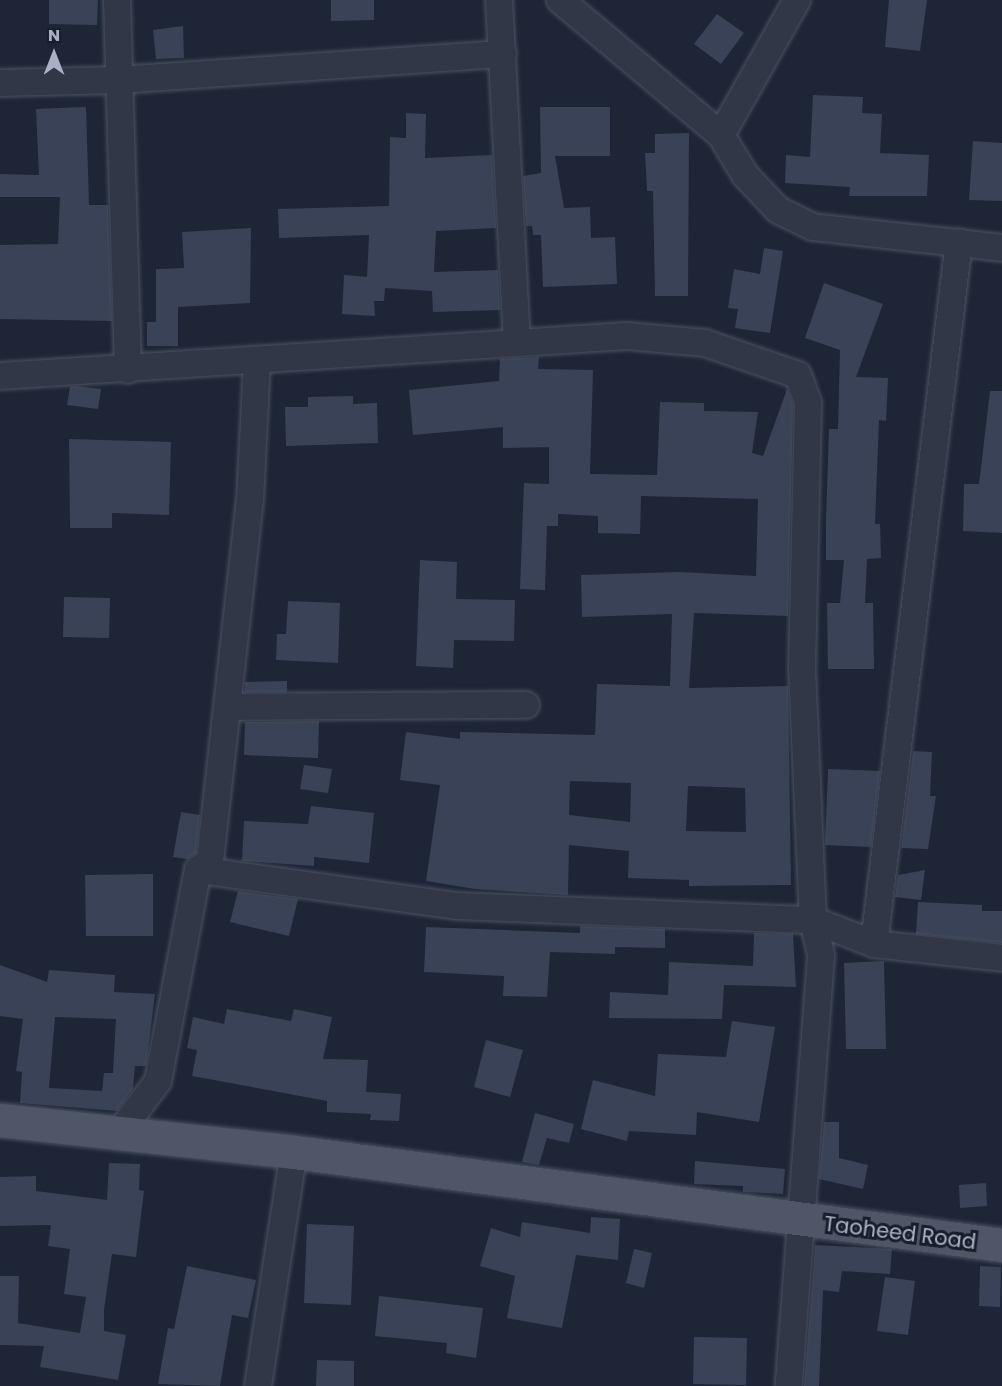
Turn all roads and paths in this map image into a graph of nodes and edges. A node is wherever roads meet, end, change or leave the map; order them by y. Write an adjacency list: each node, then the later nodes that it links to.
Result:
1 (117, 0): 6 (street)
2 (499, 0): 5 (street)
3 (560, 0): 8 (street)
4 (797, 0): 8 (street)
5 (502, 54): 6 (street); 11 (street)
6 (119, 80): 7 (street); 13 (street)
7 (0, 83)
8 (721, 135): 9 (street)
9 (959, 242): 10 (street); 19 (street)
10 (1002, 248)
11 (517, 340): 12 (street); 18 (street)
12 (257, 361): 13 (street); 16 (street)
13 (129, 370): 14 (street)
14 (0, 376)
15 (526, 705): 16 (street)
16 (230, 707): 17 (street)
17 (198, 870): 18 (street); 22 (street)
18 (813, 920): 19 (street); 24 (street)
19 (874, 944): 20 (street)
20 (1002, 958)
21 (0, 1120): 22 (main road, Taoheed Road)
22 (119, 1133): 23 (main road, Taoheed Road)
23 (294, 1152): 24 (main road, Taoheed Road); 26 (street)
24 (799, 1220): 25 (main road, Taoheed Road); 27 (street)
25 (1002, 1245)
26 (258, 1386)
27 (789, 1386)

